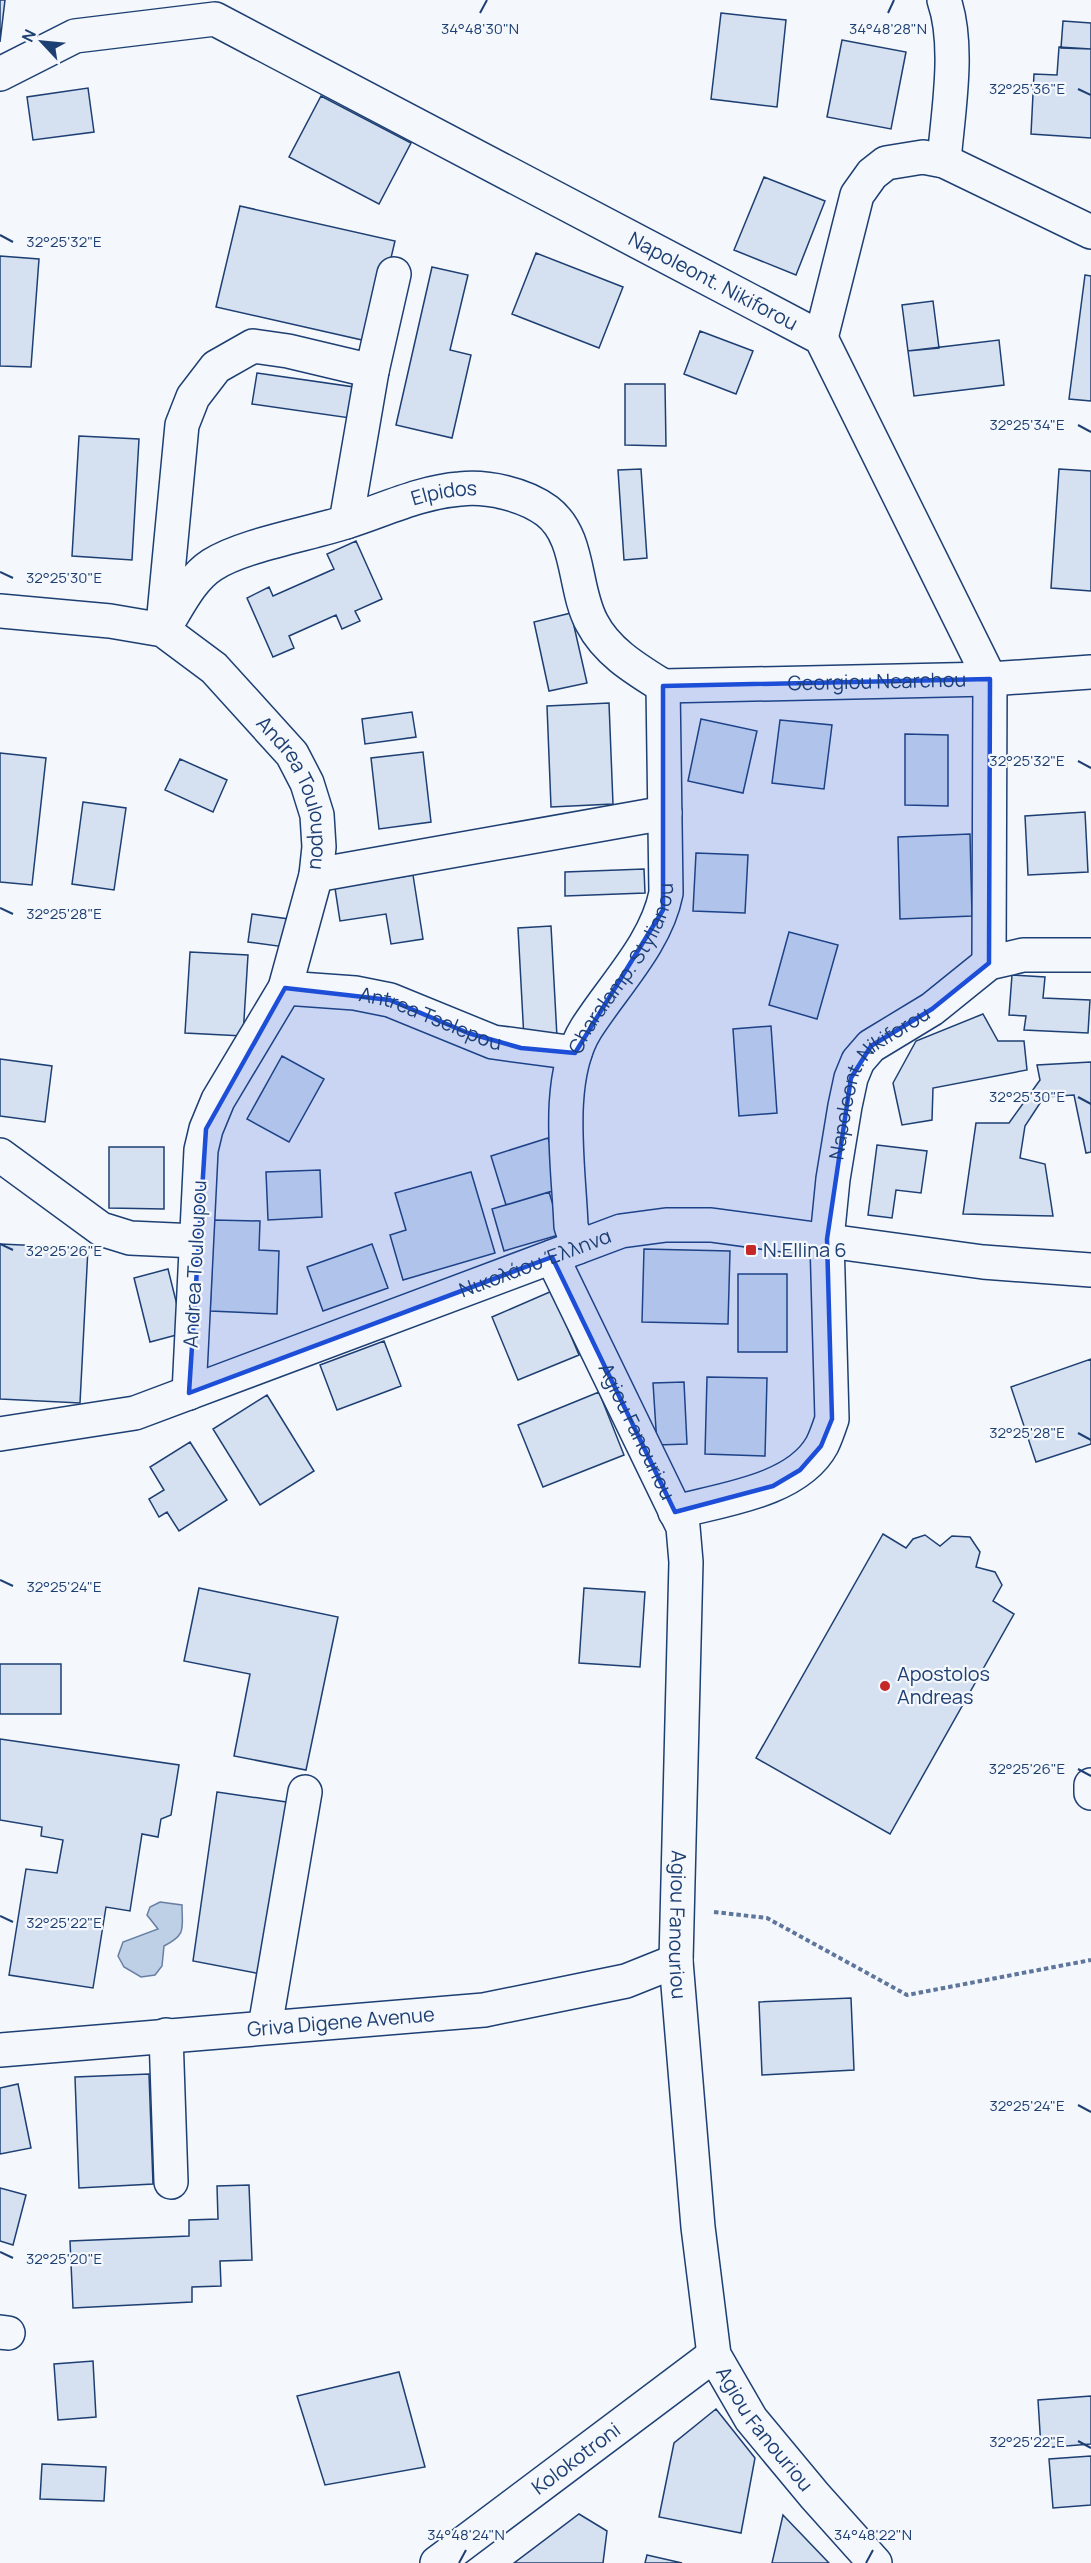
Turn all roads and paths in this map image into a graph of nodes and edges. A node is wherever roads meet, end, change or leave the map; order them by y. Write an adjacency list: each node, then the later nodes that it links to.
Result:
1 (944, 0): 3 (street)
2 (0, 74): 6 (street, Napoleont. Nikiforou)
3 (944, 161): 4 (street); 6 (street)
4 (1091, 232)
5 (394, 274): 7 (street)
6 (821, 338): 12 (street)
7 (372, 371): 8 (street); 10 (street)
8 (346, 522): 10 (street, Elpidos); 13 (street, Elpidos)
9 (0, 610): 10 (street, Andrea Touloupou)
10 (163, 630): 15 (street, Andrea Touloupou)
11 (1091, 672): 12 (street, Georgiou Nearchou)
12 (990, 679): 13 (street, Georgiou Nearchou); 17 (street)
13 (663, 686): 14 (street, Charalamp. Stylianou)
14 (665, 813): 15 (street); 19 (street, Charalamp. Stylianou)
15 (316, 875): 18 (street, Andrea Touloupou)
16 (1091, 955): 17 (street, Napoleont. Nikiforou)
17 (989, 963): 21 (street, Napoleont. Nikiforou)
18 (285, 988): 19 (street, Antrea Tselepou); 22 (street, Andrea Touloupou)
19 (575, 1053): 23 (street, Charalamp. Stylianou)
20 (0, 1155): 22 (street)
21 (827, 1239): 23 (street, Νικολάου Έλληνα); 24 (street, Νικολάου Έλληνα); 27 (street, Napoleont. Nikiforou)
22 (196, 1241): 25 (street, Andrea Touloupou)
23 (565, 1252): 25 (street, Νικολάου Έλληνα); 27 (street, Agiou Fanouriou)
24 (1091, 1270)
25 (189, 1394): 26 (street, Νικολάου Έλληνα)
26 (3, 1440)
27 (675, 1512): 31 (street, Agiou Fanouriou)
28 (1091, 1785): 30 (street)
29 (305, 1792): 34 (street)
30 (1091, 1793)
31 (677, 1908): 32 (path); 33 (street, Agiou Fanouriou)
32 (1091, 1960)
33 (676, 1961): 34 (street, Griva Digene Avenue); 38 (street, Agiou Fanouriou)
34 (265, 2028): 35 (street, Griva Digene Avenue)
35 (166, 2035): 36 (street, Griva Digene Avenue); 37 (street)
36 (0, 2050)
37 (171, 2182)
38 (714, 2355): 39 (street, Kolokotroni); 40 (street, Agiou Fanouriou)
39 (437, 2563)
40 (875, 2563)

